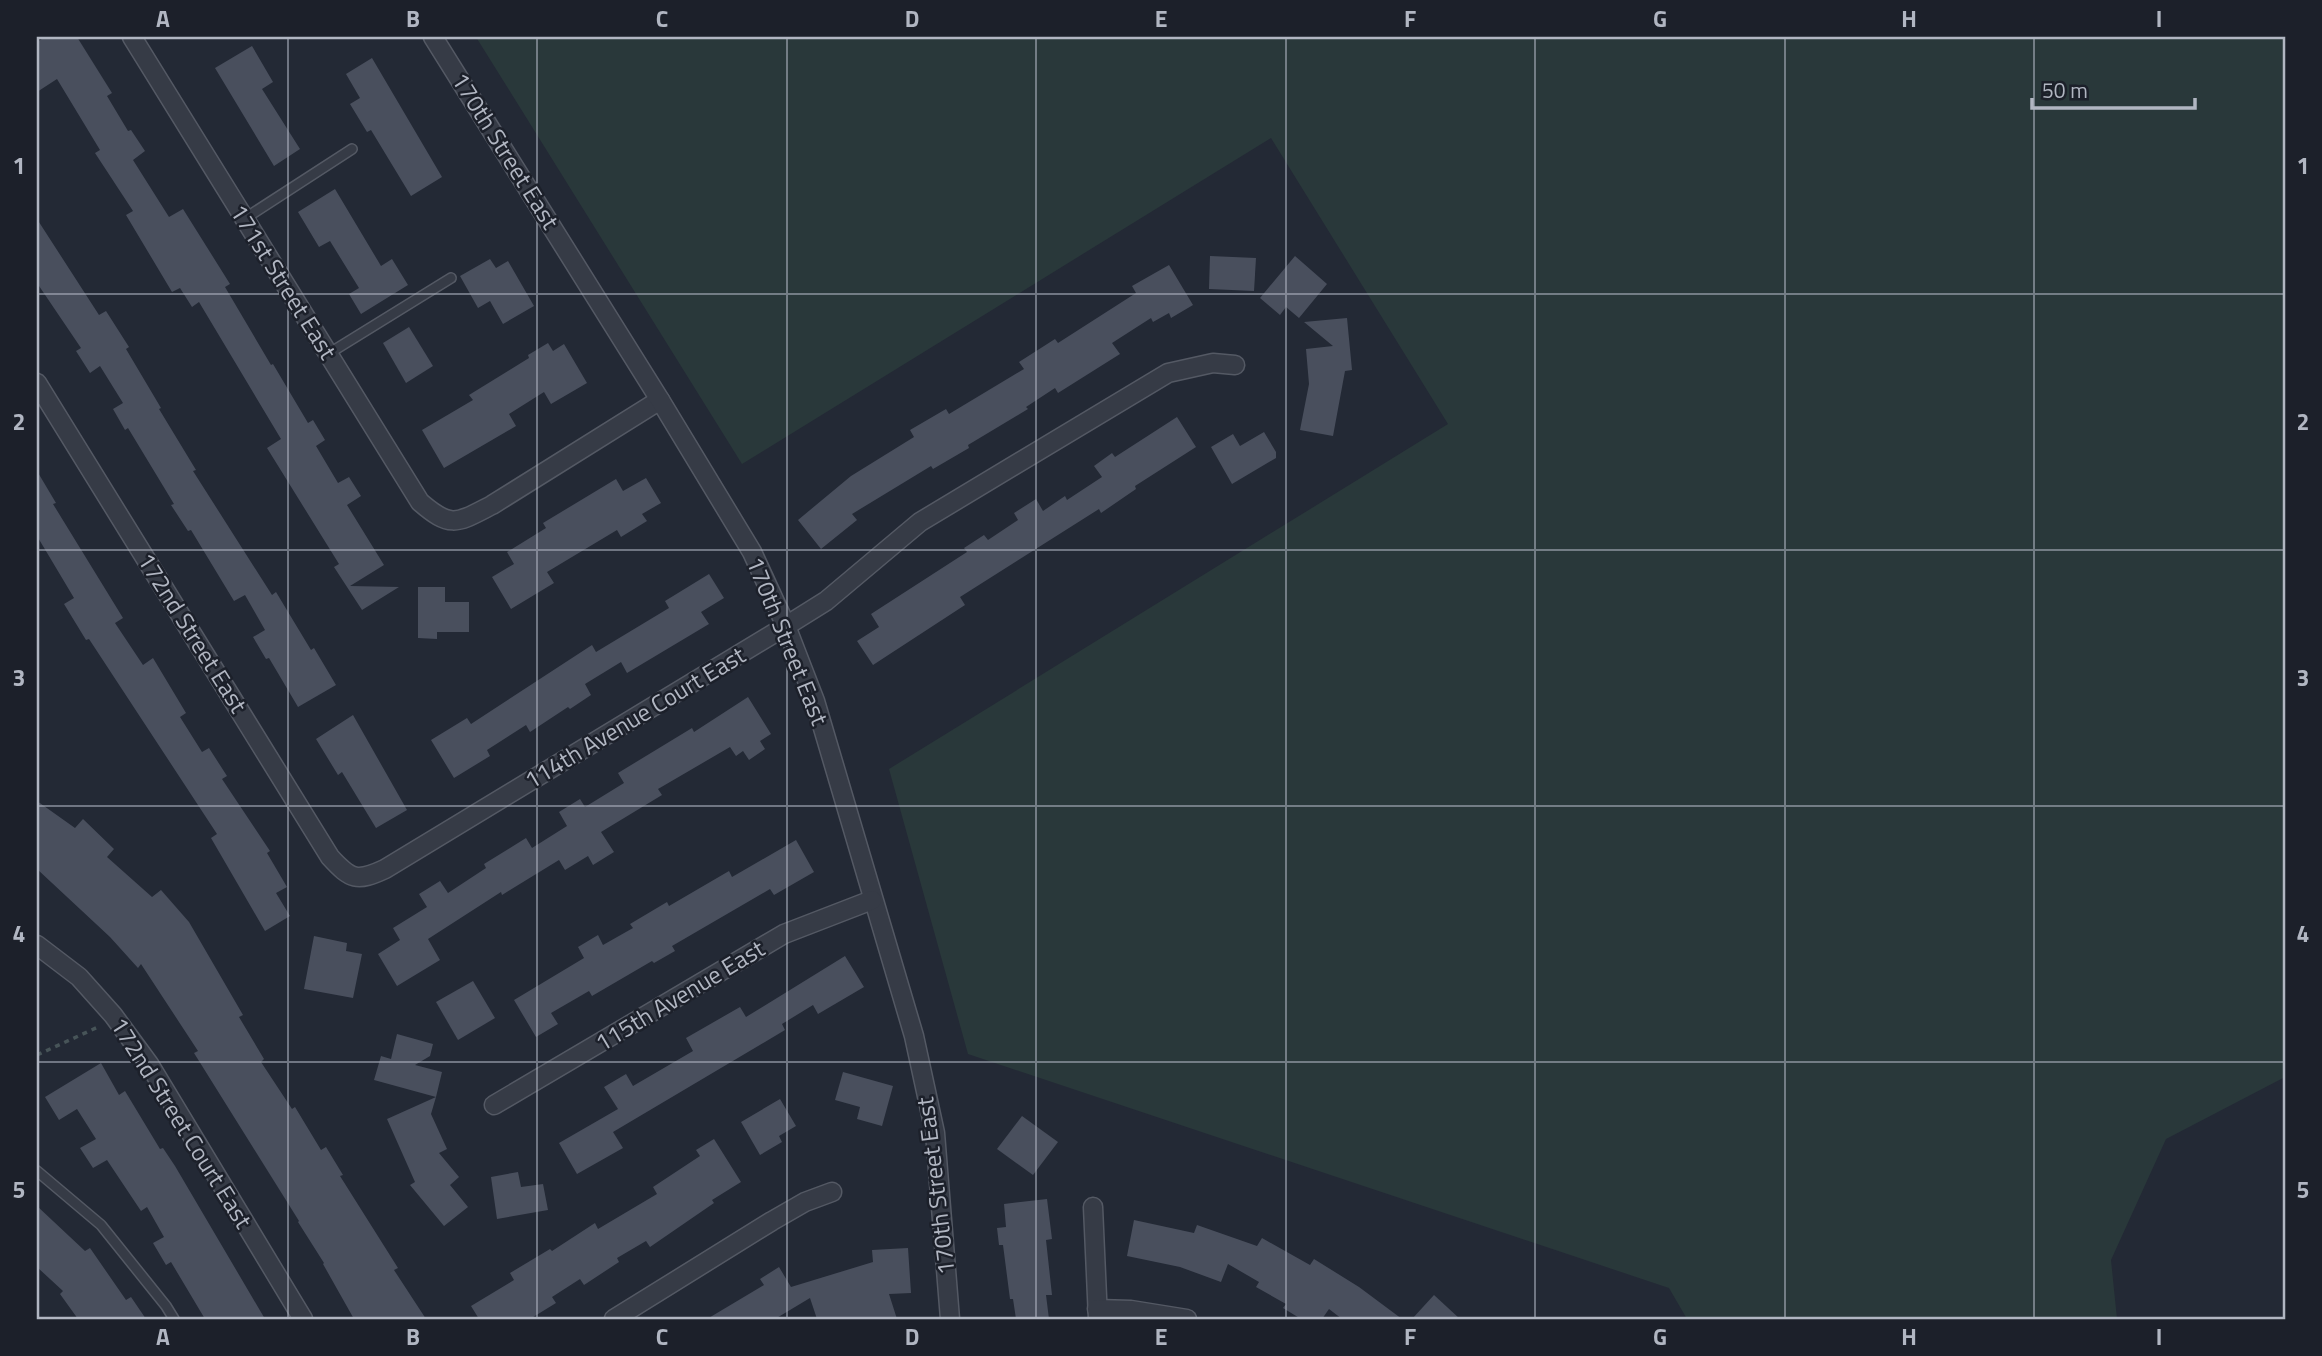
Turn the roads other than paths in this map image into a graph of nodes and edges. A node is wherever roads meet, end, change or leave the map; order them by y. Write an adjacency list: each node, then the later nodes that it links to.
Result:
1 (132, 37): 4 (street, 171st Street East)
2 (433, 37): 9 (street, 170th Street East)
3 (352, 149): 4 (lane)
4 (244, 219): 6 (street, 171st Street East)
5 (450, 278): 6 (lane)
6 (328, 354): 9 (street, 171st Street East)
7 (1235, 365): 10 (street, 114th Avenue Court East)
8 (37, 383): 11 (street, 172nd Street East)
9 (660, 400): 10 (street, 170th Street East)
10 (786, 626): 11 (street, 114th Avenue Court East); 12 (street, 170th Street East)
11 (353, 878)
12 (872, 900): 14 (street, 115th Avenue East); 22 (street, 170th Street East)
13 (37, 945): 20 (street, 172nd Street Court East)
14 (494, 1105)
15 (37, 1171): 19 (lane)
16 (832, 1192): 21 (street)
17 (1093, 1207): 18 (street)
18 (1097, 1314): 23 (street)
19 (174, 1319)
20 (303, 1319)
21 (614, 1319)
22 (950, 1319)
23 (1187, 1319)

